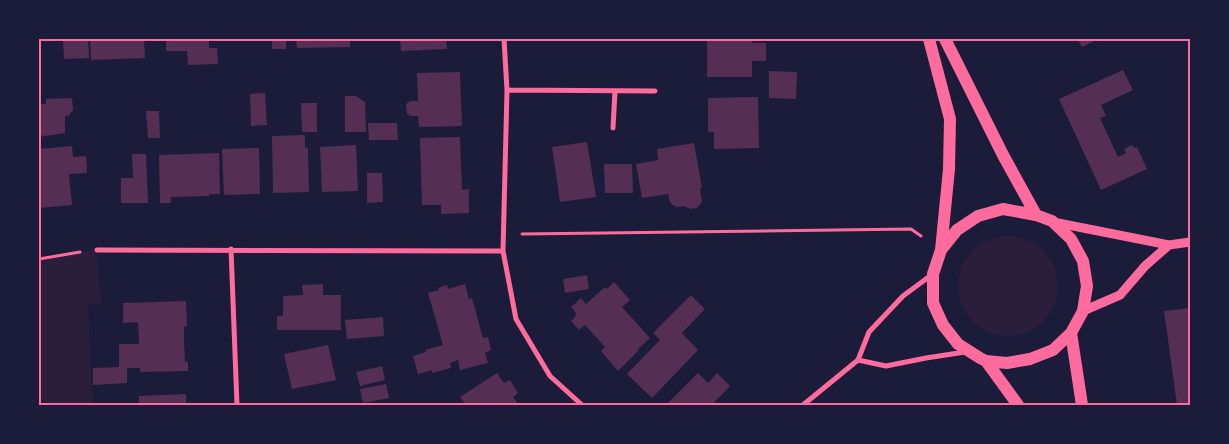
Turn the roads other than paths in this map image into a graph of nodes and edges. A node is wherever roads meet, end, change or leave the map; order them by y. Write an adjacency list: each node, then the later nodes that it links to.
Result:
1 (504, 39): 4 (street)
2 (929, 39): 14 (main road)
3 (945, 39): 8 (main road)
4 (507, 90): 5 (street); 15 (street)
5 (615, 91): 6 (street); 7 (street)
6 (655, 92)
7 (614, 128)
8 (1036, 215): 9 (main road); 14 (main road)
9 (1052, 221): 11 (street); 17 (main road)
10 (1190, 242): 11 (street)
11 (1169, 245): 17 (street)
12 (98, 250): 13 (street)
13 (232, 250): 15 (street); 22 (street)
14 (942, 250): 16 (main road)
15 (503, 251): 23 (street)
16 (933, 274): 19 (main road); 20 (street)
17 (1083, 311): 18 (main road)
18 (1072, 333): 21 (main road); 26 (main road)
19 (970, 351): 20 (street); 21 (main road)
20 (858, 360): 24 (street)
21 (986, 360): 25 (main road)
22 (237, 405)
23 (582, 405)
24 (803, 405)
25 (1018, 405)
26 (1082, 405)

